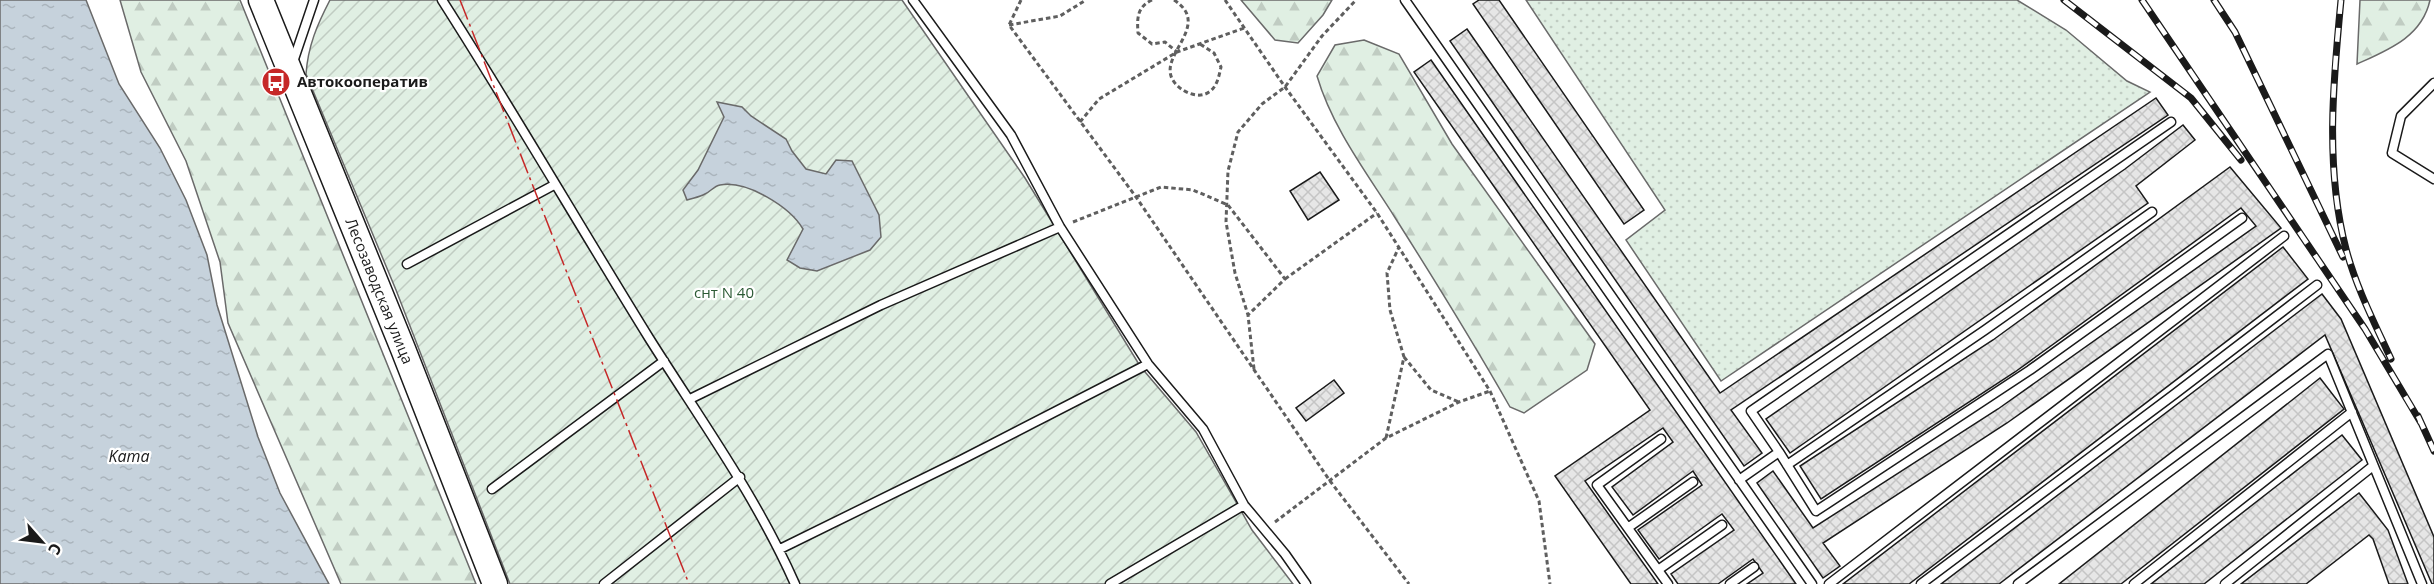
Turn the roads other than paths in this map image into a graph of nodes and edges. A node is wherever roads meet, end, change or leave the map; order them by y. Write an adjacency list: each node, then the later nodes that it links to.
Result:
1 (261, 0): 6 (street, Лесозаводская улица)
2 (314, 0): 6 (lane)
3 (442, 0): 10 (lane)
4 (913, 0): 13 (lane)
5 (1405, 0): 26 (lane)
6 (289, 70): 35 (street, Лесозаводская улица)
7 (2434, 83): 9 (lane)
8 (2171, 122): 22 (lane)
9 (2434, 179)
10 (554, 185): 15 (lane); 17 (lane)
11 (2152, 212): 23 (lane)
12 (2242, 218): 23 (lane)
13 (1060, 227): 18 (lane); 19 (lane)
14 (2284, 236): 43 (lane)
15 (407, 264)
16 (2316, 285): 44 (lane)
17 (664, 362): 19 (lane); 28 (lane)
18 (1148, 364): 29 (lane); 32 (lane)
19 (690, 399): 25 (lane)
20 (2352, 412): 24 (lane); 45 (lane); 46 (lane)
21 (1661, 439): 31 (lane)
22 (1779, 452): 23 (lane); 26 (lane)
23 (1787, 465)
24 (2373, 466): 47 (lane); 48 (lane)
25 (740, 477): 32 (lane); 36 (lane)
26 (1739, 480): 42 (lane)
27 (1693, 482): 31 (lane)
28 (492, 489)
29 (1244, 505): 38 (lane); 39 (lane)
30 (1722, 525): 34 (lane)
31 (1629, 527): 34 (lane)
32 (780, 549): 37 (lane)
33 (1754, 567): 41 (lane)
34 (1658, 570): 40 (lane)
35 (495, 584)
36 (604, 584)
37 (795, 584)
38 (1110, 584)
39 (1306, 584)
40 (1668, 584)
41 (1730, 584)
42 (1812, 584)
43 (1829, 584)
44 (1921, 584)
45 (2018, 584)
46 (2134, 584)
47 (2225, 584)
48 (2422, 584)

